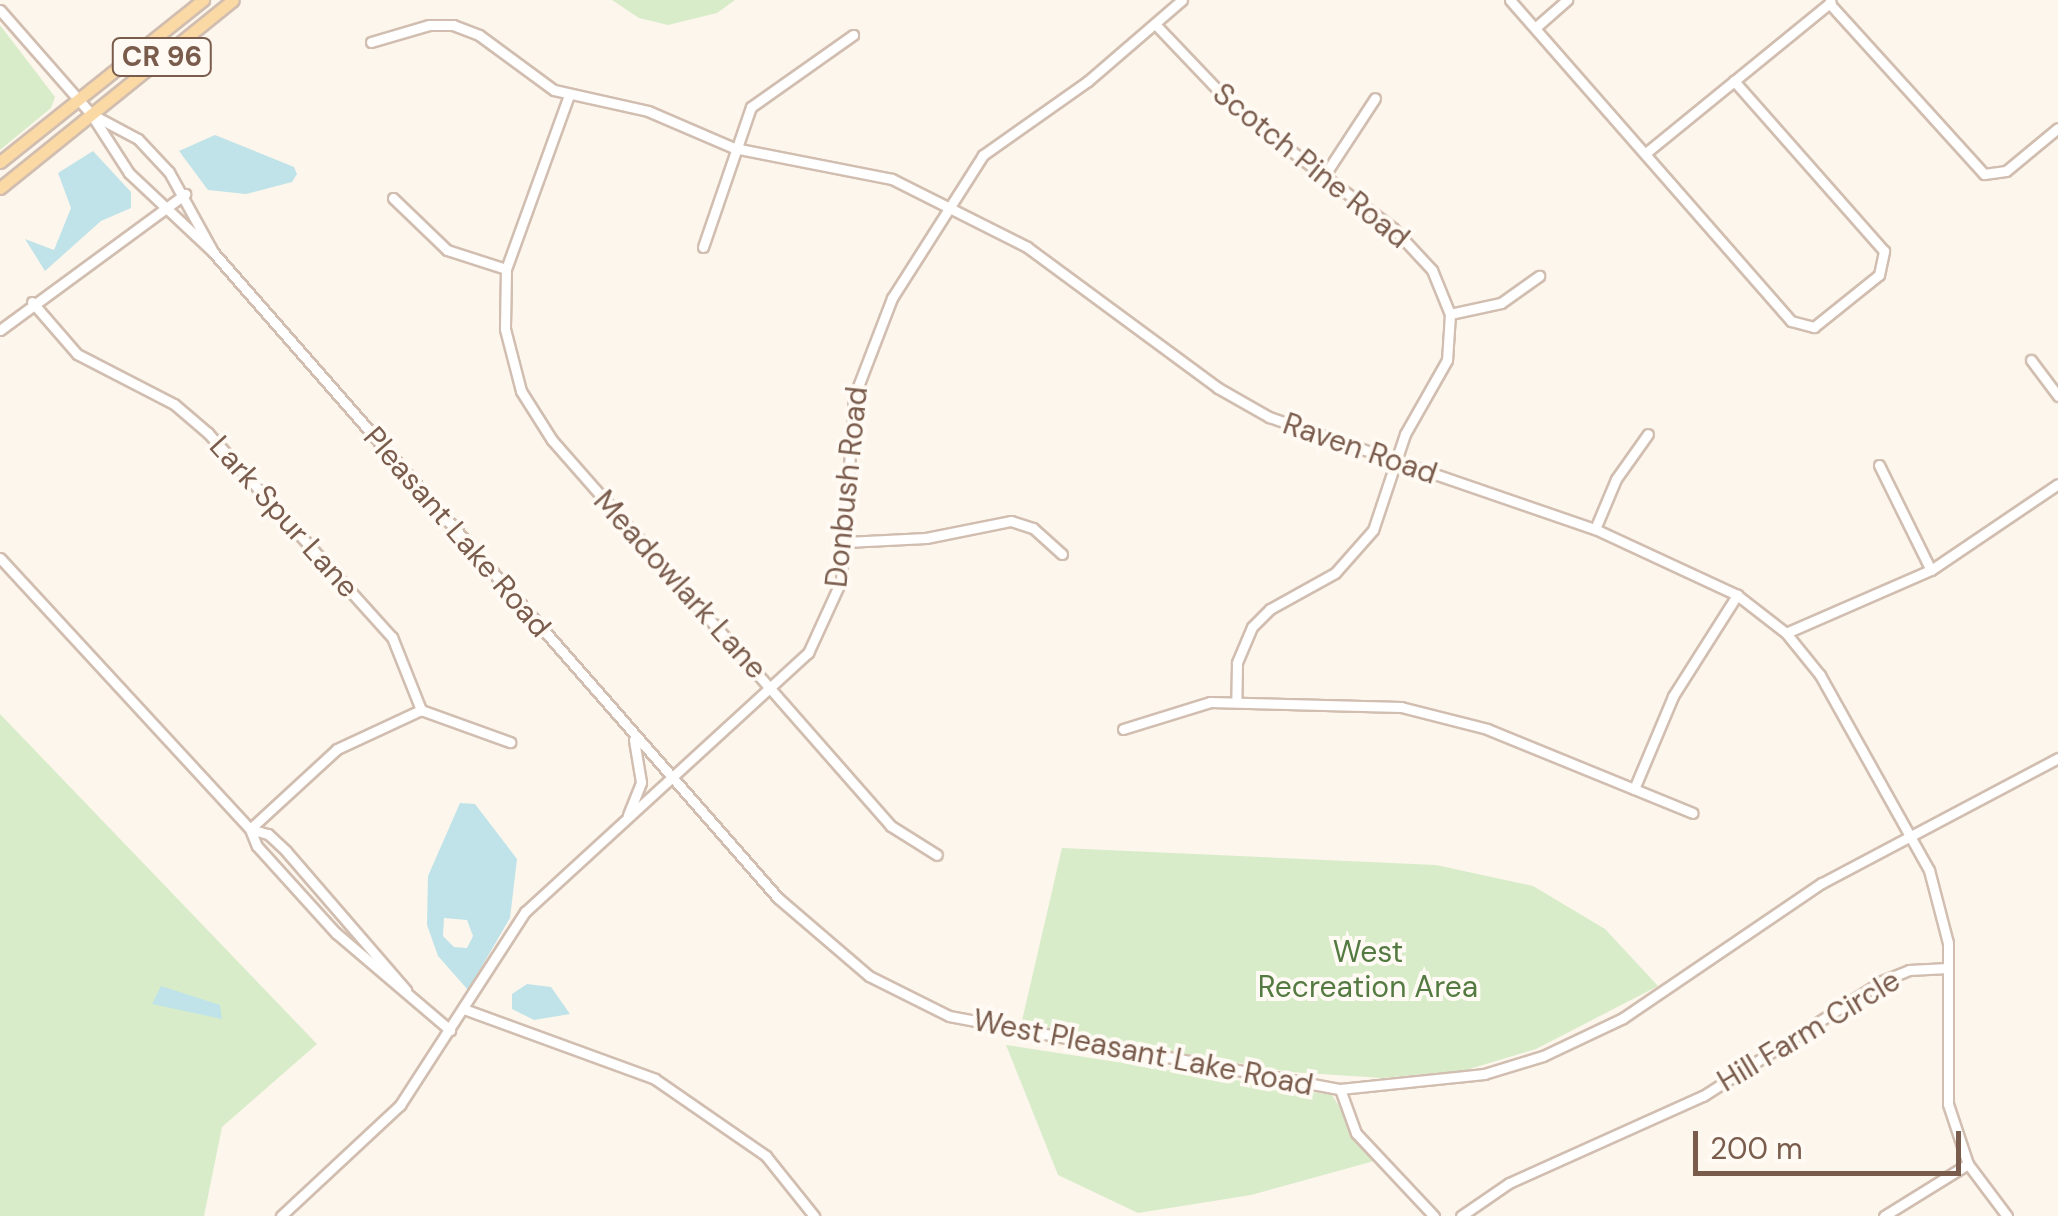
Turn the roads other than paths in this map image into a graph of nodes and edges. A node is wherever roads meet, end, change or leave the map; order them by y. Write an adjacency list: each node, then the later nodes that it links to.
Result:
1 (203, 0): 15 (main road, CR 96)
2 (233, 0): 16 (main road, CR 96)
3 (1182, 0): 8 (street)
4 (1510, 0): 9 (street)
5 (1567, 0): 9 (street)
6 (1832, 2): 12 (street); 17 (street)
7 (0, 10): 15 (street)
8 (1155, 24): 21 (street, Scotch Pine Road); 25 (street)
9 (1535, 28): 19 (street)
10 (853, 34): 18 (street)
11 (372, 42): 13 (street, Raven Road)
12 (1734, 81): 19 (street); 19 (street)
13 (569, 95): 18 (street, Raven Road); 29 (street, Meadowlark Lane)
14 (1376, 98): 21 (street)
15 (78, 100): 16 (street); 20 (main road, CR 96)
16 (91, 114): 22 (main road, CR 96); 23 (street, Pleasant Lake Road); 26 (street, Pleasant Lake Road)
17 (2058, 128)
18 (734, 148): 25 (street, Raven Road); 27 (street)
19 (1647, 152)
20 (0, 162)
21 (1324, 176): 32 (street, Scotch Pine Road)
22 (0, 188)
23 (185, 194): 26 (street); 28 (street, Pleasant Lake Road)
24 (392, 198): 29 (street)
25 (949, 206): 37 (street, Raven Road); 41 (street, Donbush Road)
26 (163, 210): 28 (street, Pleasant Lake Road); 31 (street)
27 (703, 247)
28 (213, 252): 50 (street, Pleasant Lake Road)
29 (506, 269): 47 (street, Meadowlark Lane)
30 (1539, 276): 32 (street)
31 (32, 302): 33 (street); 49 (street, Lark Spur Lane)
32 (1450, 314): 37 (street)
33 (0, 330)
34 (2030, 360): 35 (street)
35 (2058, 396)
36 (1648, 434): 40 (street)
37 (1396, 463): 40 (street, Raven Road); 48 (street)
38 (1879, 465): 44 (street)
39 (2058, 484): 44 (street)
40 (1596, 528): 45 (street, Raven Road)
41 (846, 542): 42 (street); 47 (street, Donbush Road)
42 (1062, 554)
43 (0, 558): 59 (street)
44 (1930, 570): 46 (street)
45 (1737, 595): 46 (street, Raven Road); 55 (street)
46 (1786, 634): 60 (street, Raven Road)
47 (773, 690): 54 (street, Donbush Road); 61 (street, Meadowlark Lane)
48 (1236, 702): 51 (street); 55 (street)
49 (421, 710): 52 (street); 59 (street)
50 (628, 729): 54 (street, Pleasant Lake Road); 58 (street)
51 (1123, 729)
52 (510, 742)
53 (2058, 758): 60 (street, West Pleasant Lake Road)
54 (673, 782): 56 (street, Pleasant Lake Road); 58 (street, Donbush Road)
55 (1634, 789): 57 (street)
56 (700, 812): 66 (street, West Pleasant Lake Road)
57 (1693, 813)
58 (618, 828): 64 (street, Donbush Road)
59 (250, 829): 63 (street); 63 (street)
60 (1912, 836): 62 (street, Hill Farm Circle); 66 (street, West Pleasant Lake Road)
61 (937, 856)
62 (1948, 968): 67 (street, Hill Farm Circle); 71 (street, Hill Farm Circle)
63 (415, 1002): 65 (street)
64 (464, 1010): 65 (street, Donbush Road); 69 (street)
65 (450, 1030): 68 (street, Donbush Road)
66 (1340, 1088): 70 (street)
67 (1968, 1164): 72 (street); 73 (street)
68 (281, 1216)
69 (814, 1216)
70 (1434, 1216)
71 (1461, 1216)
72 (1884, 1216)
73 (2006, 1216)

